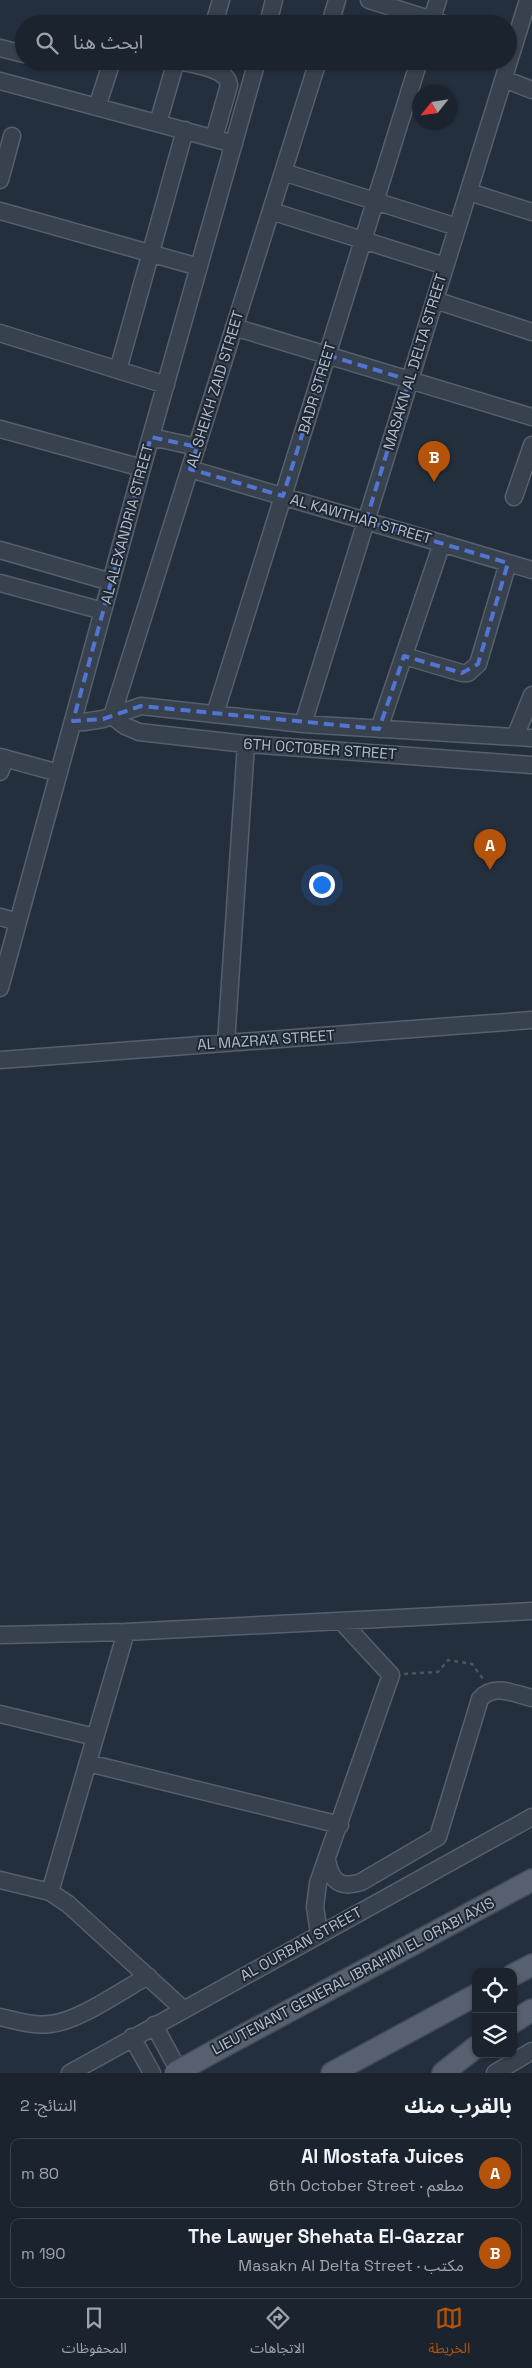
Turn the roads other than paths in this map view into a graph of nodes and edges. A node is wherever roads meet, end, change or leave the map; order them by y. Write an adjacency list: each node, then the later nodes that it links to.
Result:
1 (221, 0): 7 (street)
2 (274, 0): 8 (street)
3 (337, 0): 9 (street)
4 (369, 0): 10 (street)
5 (438, 0): 11 (street)
6 (528, 0): 12 (street, MASAKN AL DELTA STREET)
7 (217, 15)
8 (270, 15)
9 (333, 15)
10 (415, 15)
11 (437, 15)
12 (517, 29)
13 (0, 48): 14 (street)
14 (15, 52)
15 (109, 70): 25 (street)
16 (175, 70): 26 (street)
17 (215, 70): 29 (street)
18 (255, 70): 30 (street, AL ALEXANDRIA STREET)
19 (315, 70): 31 (street, AL SHEIKH ZAID STREET)
20 (416, 70): 34 (street, BADR STREET)
21 (506, 70): 22 (street, MASAKN AL DELTA STREET)
22 (504, 79): 24 (street); 33 (street, MASAKN AL DELTA STREET)
23 (0, 81): 25 (street)
24 (532, 90)
25 (97, 107): 26 (street)
26 (158, 123): 27 (street)
27 (185, 130): 29 (street); 40 (street)
28 (12, 136): 32 (street)
29 (214, 138): 30 (street)
30 (234, 144): 42 (street, AL ALEXANDRIA STREET)
31 (283, 172): 34 (street); 36 (street, AL SHEIKH ZAID STREET)
32 (0, 180)
33 (469, 192): 37 (street); 38 (street, MASAKN AL DELTA STREET)
34 (375, 201): 38 (street); 39 (street, BADR STREET)
35 (0, 210): 40 (street)
36 (271, 211): 39 (street); 44 (street, AL SHEIKH ZAID STREET)
37 (532, 212)
38 (458, 228): 41 (street, MASAKN AL DELTA STREET)
39 (363, 240): 41 (street); 47 (street, BADR STREET)
40 (151, 253): 42 (street); 48 (street)
41 (445, 266): 43 (street, MASAKN AL DELTA STREET)
42 (199, 267): 50 (street, AL ALEXANDRIA STREET)
43 (435, 300): 45 (street); 49 (street, MASAKN AL DELTA STREET)
44 (234, 327): 47 (street); 55 (street, AL SHEIKH ZAID STREET)
45 (532, 332)
46 (0, 333): 48 (street)
47 (327, 355): 49 (street); 58 (street, BADR STREET)
48 (118, 370): 50 (street)
49 (409, 380): 51 (street); 60 (street, MASAKN AL DELTA STREET)
50 (166, 385): 53 (street, AL ALEXANDRIA STREET)
51 (532, 417)
52 (0, 429): 56 (street)
53 (151, 437): 55 (street); 56 (street, AL ALEXANDRIA STREET)
54 (532, 445): 59 (street)
55 (197, 447): 57 (street, AL SHEIKH ZAID STREET)
56 (142, 468): 65 (street, AL ALEXANDRIA STREET)
57 (190, 469): 58 (street, AL KAWTHAR STREET); 71 (street, AL SHEIKH ZAID STREET)
58 (283, 496): 60 (street, AL KAWTHAR STREET); 70 (street, BADR STREET)
59 (514, 497)
60 (366, 521): 61 (street, AL KAWTHAR STREET); 73 (street, MASAKN AL DELTA STREET)
61 (442, 543): 63 (street, AL KAWTHAR STREET); 68 (street)
62 (0, 550): 65 (street)
63 (508, 563): 64 (street, AL KAWTHAR STREET); 68 (street)
64 (532, 570)
65 (111, 582): 67 (street, AL ALEXANDRIA STREET)
66 (0, 583): 67 (street)
67 (103, 611): 72 (street, AL ALEXANDRIA STREET)
68 (404, 656): 74 (street)
69 (532, 695): 75 (street)
70 (215, 714): 71 (street, 6TH OCTOBER STREET); 73 (street, 6TH OCTOBER STREET)
71 (112, 716): 72 (street, 6TH OCTOBER STREET); 77 (street, 6TH OCTOBER STREET)
72 (73, 721): 80 (street, AL ALEXANDRIA STREET)
73 (303, 724): 74 (street, 6TH OCTOBER STREET)
74 (379, 729): 75 (street, 6TH OCTOBER STREET)
75 (516, 737): 76 (street, 6TH OCTOBER STREET)
76 (532, 738)
77 (246, 744): 79 (street, 6TH OCTOBER STREET); 85 (street)
78 (2, 762): 80 (street)
79 (532, 765)
80 (59, 773): 82 (street, AL ALEXANDRIA STREET)
81 (0, 917): 82 (street)
82 (18, 922): 83 (street, AL ALEXANDRIA STREET)
83 (0, 988)
84 (532, 1020): 85 (street, AL MAZRA'A STREET)
85 (226, 1043): 86 (street, AL MAZRA'A STREET)
86 (0, 1060)
87 (532, 1611): 88 (street)
88 (342, 1622): 89 (street); 96 (street)
89 (126, 1632): 90 (street); 93 (street)
90 (0, 1635)
91 (532, 1698): 97 (street)
92 (0, 1714): 93 (street)
93 (95, 1737): 94 (street)
94 (88, 1763): 96 (street); 100 (street)
95 (532, 1817): 101 (street, AL OURBAN STREET)
96 (340, 1825): 97 (street)
97 (327, 1860): 101 (street)
98 (0, 1880): 100 (street)
99 (532, 1880): 116 (main road, LIEUTENANT GENERAL IBRAHIM EL ORABI AXIS, bridge)
100 (50, 1892): 104 (street)
101 (320, 1933): 106 (street, AL OURBAN STREET)
102 (532, 1965): 103 (main road)
103 (517, 1973)
104 (148, 1976): 106 (street); 108 (street)
105 (472, 1997): 118 (main road)
106 (183, 2008): 110 (street, AL OURBAN STREET)
107 (532, 2010): 109 (main road)
108 (0, 2017)
109 (517, 2019)
110 (154, 2025): 111 (street, AL OURBAN STREET); 117 (street)
111 (132, 2037): 114 (street, AL OURBAN STREET); 115 (street)
112 (472, 2050): 119 (main road)
113 (532, 2051): 120 (street)
114 (70, 2073)
115 (152, 2073)
116 (175, 2073)
117 (180, 2073)
118 (332, 2073)
119 (443, 2073)
120 (495, 2073)

